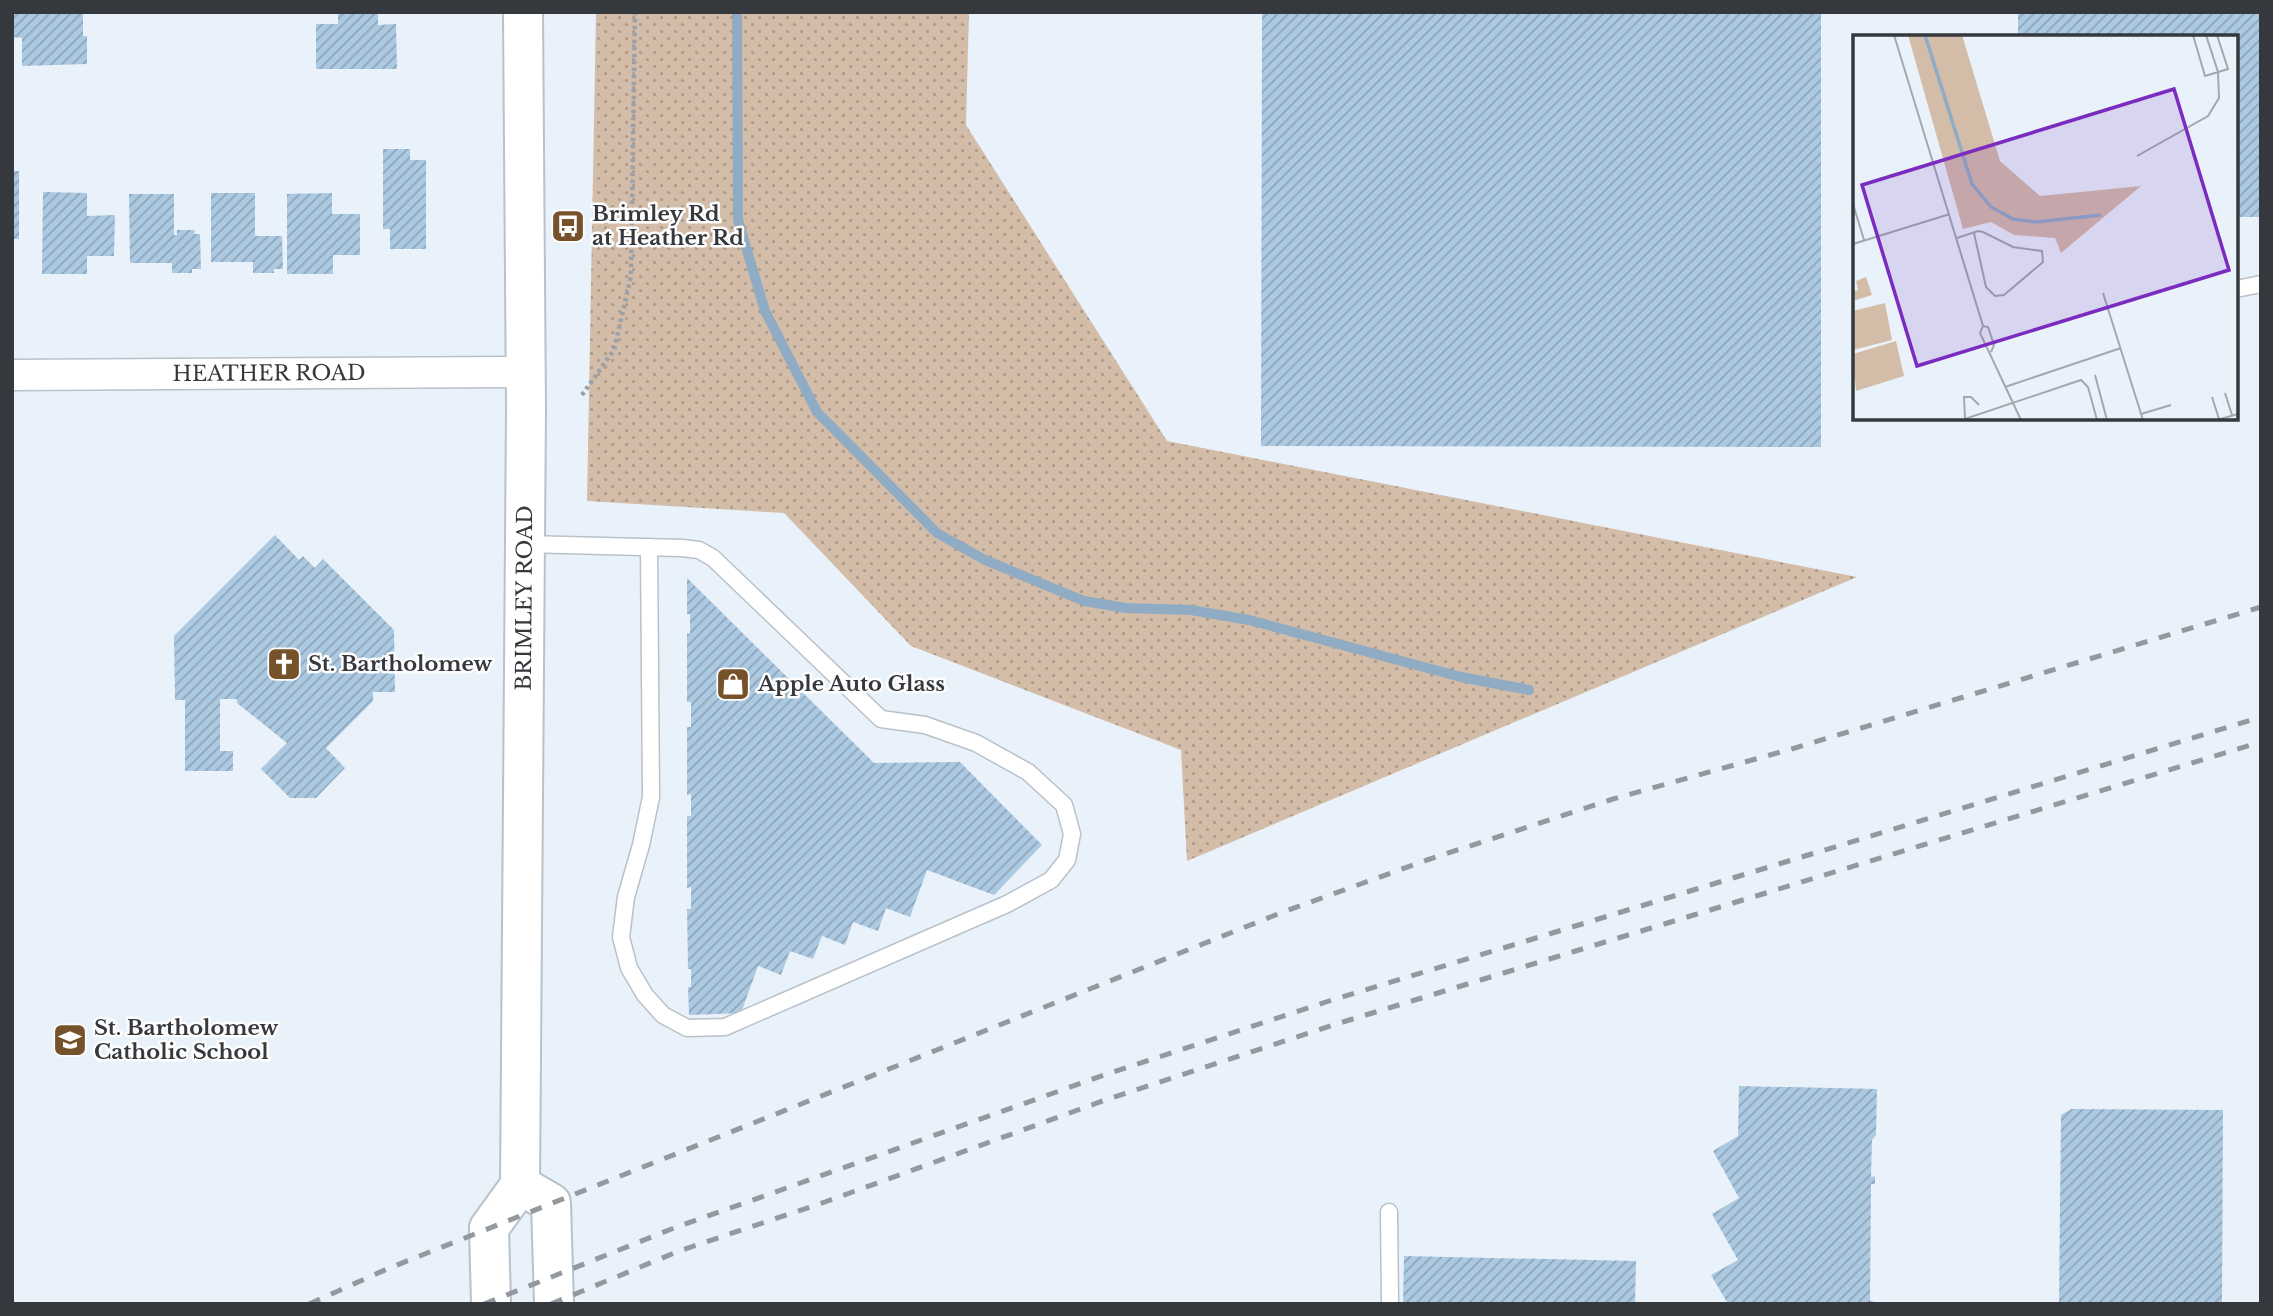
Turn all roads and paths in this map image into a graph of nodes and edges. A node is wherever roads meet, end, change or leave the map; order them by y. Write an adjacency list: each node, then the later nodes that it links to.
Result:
1 (523, 12): 5 (main road, BRIMLEY ROAD)
2 (635, 12): 7 (path)
3 (2261, 284): 4 (lane)
4 (2238, 289)
5 (526, 372): 6 (street, HEATHER ROAD); 8 (main road, BRIMLEY ROAD)
6 (12, 375)
7 (582, 395)
8 (525, 544): 9 (lane); 10 (main road, BRIMLEY ROAD)
9 (649, 547): 9 (lane)
10 (520, 1185): 12 (main road); 13 (main road)
11 (1389, 1212): 14 (lane)
12 (491, 1304)
13 (554, 1304)
14 (1390, 1304)

